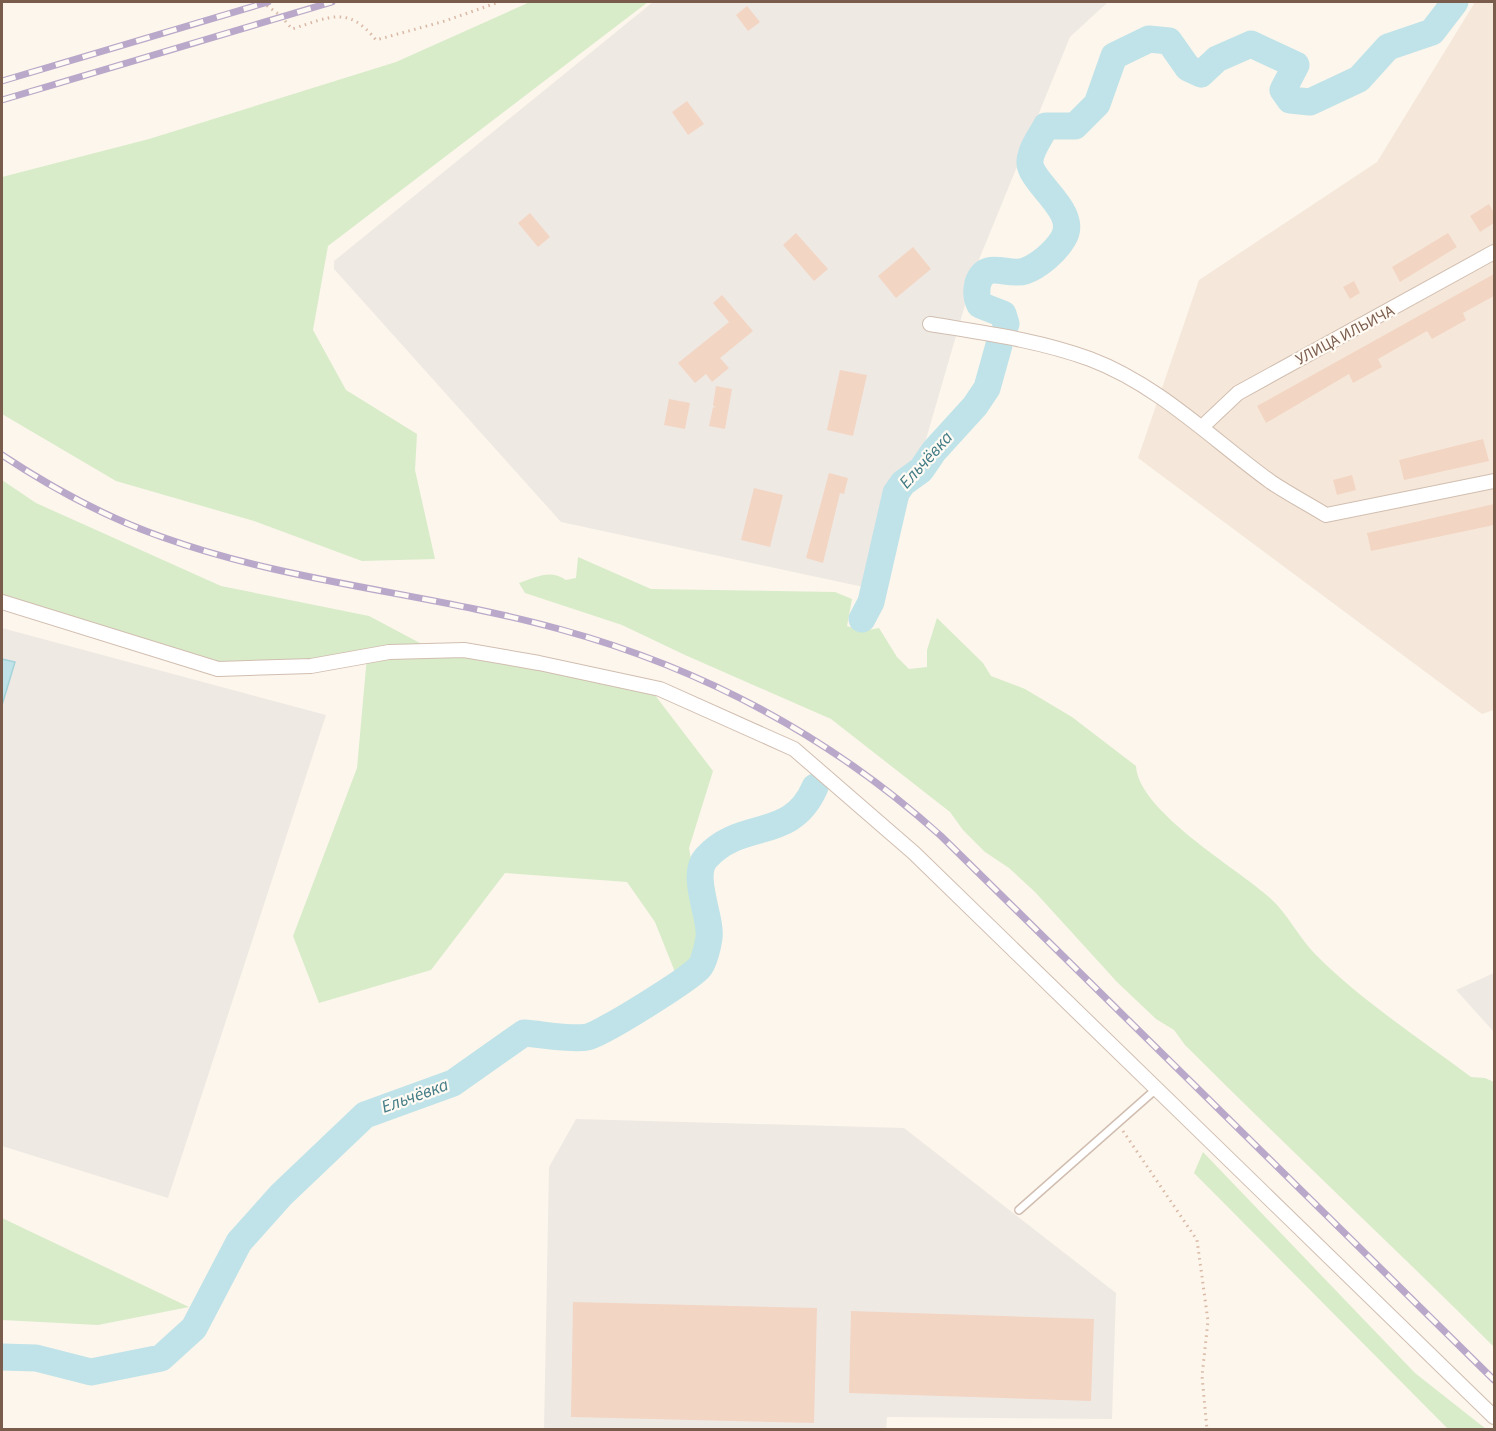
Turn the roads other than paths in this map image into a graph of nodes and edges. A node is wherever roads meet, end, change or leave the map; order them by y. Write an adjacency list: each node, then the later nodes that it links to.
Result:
1 (1494, 252): 3 (street, УЛИЦА ИЛЬИЧА)
2 (930, 324): 3 (street)
3 (1202, 427): 4 (street)
4 (1494, 481)
5 (2, 602): 6 (street)
6 (1155, 1090): 7 (lane); 8 (street)
7 (1019, 1210)
8 (1494, 1417)

